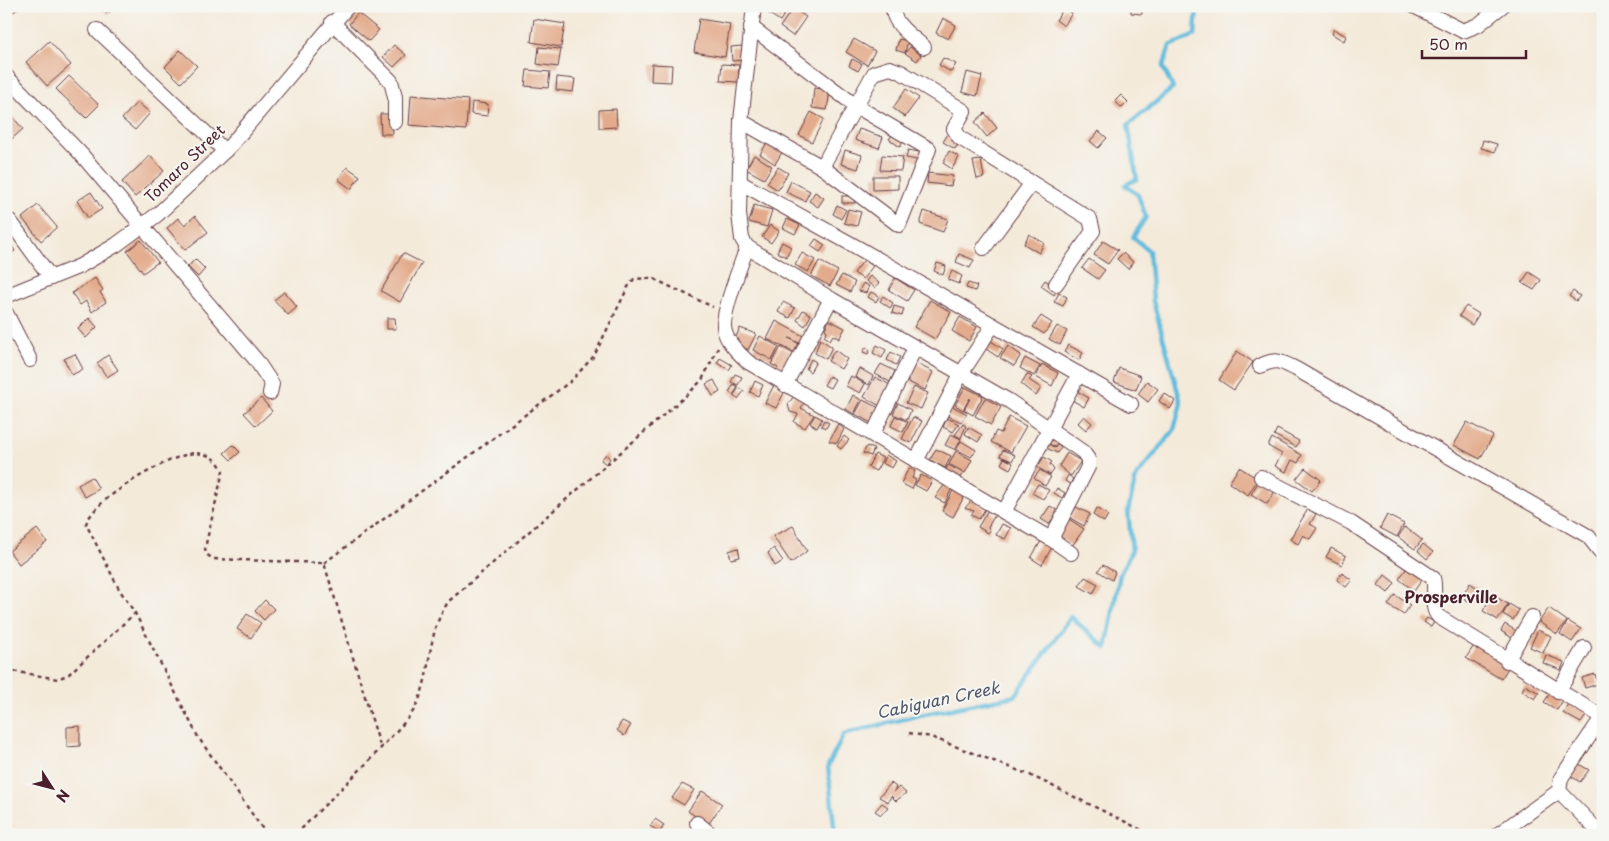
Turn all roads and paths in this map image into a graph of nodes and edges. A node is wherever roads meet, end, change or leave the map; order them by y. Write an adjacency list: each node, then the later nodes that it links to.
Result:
1 (348, 6): 6 (street, Tomaro Street)
2 (754, 6): 7 (street)
3 (894, 6): 9 (street)
4 (1414, 6): 5 (street)
5 (1502, 6)
6 (332, 22): 13 (street); 14 (street, Tomaro Street)
7 (752, 27): 11 (street); 12 (street)
8 (97, 30): 14 (street)
9 (924, 47)
10 (6, 76): 19 (street)
11 (856, 106): 15 (street); 15 (street); 17 (street)
12 (741, 121): 15 (street); 16 (street)
13 (395, 122)
14 (224, 151): 19 (street, Tomaro Street)
15 (822, 167)
16 (741, 183): 20 (street); 28 (street)
17 (1032, 183): 21 (street); 23 (street)
18 (10, 220): 22 (street)
19 (142, 225): 22 (street, Tomaro Street); 36 (street)
20 (747, 246): 25 (street); 27 (street)
21 (984, 248)
22 (51, 278): 24 (street, Tomaro Street)
23 (1056, 284)
24 (6, 296)
25 (831, 299): 30 (street); 35 (street)
26 (6, 313): 31 (street)
27 (726, 313): 29 (street); 46 (path)
28 (993, 325): 33 (street); 34 (street)
29 (724, 328): 35 (street); 55 (path)
30 (915, 348): 33 (street); 39 (street)
31 (30, 360)
32 (1260, 366): 45 (street)
33 (961, 374): 38 (street); 40 (street)
34 (1079, 374): 37 (street); 38 (street)
35 (785, 385): 39 (street)
36 (270, 393)
37 (1131, 404)
38 (1048, 429): 42 (street); 43 (street)
39 (874, 434): 40 (street)
40 (916, 461): 42 (street)
41 (1261, 477): 50 (street)
42 (1004, 512): 43 (street)
43 (1051, 538): 44 (street)
44 (1071, 553)
45 (1603, 555)
46 (324, 563): 47 (path); 55 (path)
47 (135, 613): 51 (path); 58 (path)
48 (1532, 617): 50 (street)
49 (1584, 648): 52 (street)
50 (1507, 661): 52 (street)
51 (6, 670)
52 (1558, 692): 53 (street)
53 (1602, 717): 56 (street)
54 (909, 733): 61 (path)
55 (381, 748): 59 (path)
56 (1558, 791): 62 (street); 63 (street)
57 (697, 823): 60 (street)
58 (267, 835)
59 (296, 835)
60 (712, 835)
61 (1152, 835)
62 (1497, 835)
63 (1602, 835)

